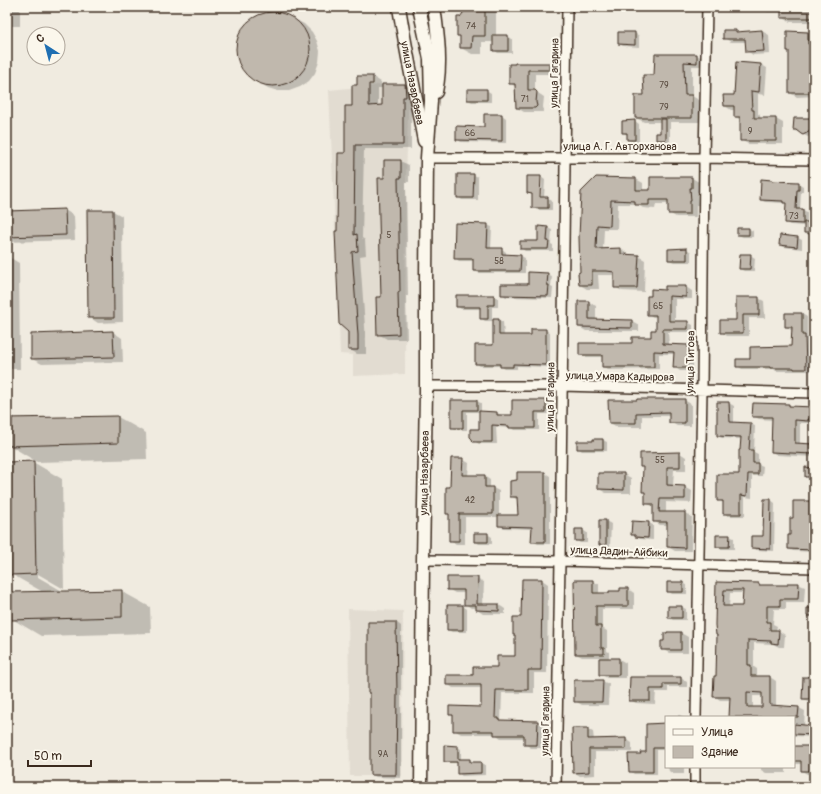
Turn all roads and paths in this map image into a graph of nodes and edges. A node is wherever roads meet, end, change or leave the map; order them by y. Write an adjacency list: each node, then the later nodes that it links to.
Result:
1 (394, 7): 7 (main road)
2 (399, 7): 7 (main road, улица Назарбаева)
3 (419, 7): 8 (main road, улица Назарбаева)
4 (434, 7): 8 (main road)
5 (567, 7): 11 (street, улица Гагарина)
6 (707, 7): 10 (street, улица Титова)
7 (405, 43): 9 (main road, улица Назарбаева)
8 (430, 120): 9 (main road, улица Назарбаева)
9 (427, 158): 11 (street, улица А. Г. Авторханова); 13 (main road, улица Назарбаева)
10 (704, 158): 11 (street, улица А. Г. Авторханова); 12 (street, улица А. Г. Авторханова); 15 (street, улица Титова)
11 (564, 159): 14 (street, улица Гагарина)
12 (814, 160)
13 (426, 386): 14 (street, улица Умара Кадырова); 17 (main road, улица Назарбаева)
14 (562, 386): 15 (street, улица Умара Кадырова); 18 (street, улица Гагарина)
15 (702, 390): 16 (street, улица Умара Кадырова); 19 (street, улица Титова)
16 (814, 393)
17 (423, 560): 18 (street, улица Дадин-Айбики); 23 (main road, улица Назарбаева)
18 (560, 561): 19 (street, улица Дадин-Айбики); 24 (street, улица Гагарина)
19 (698, 565): 20 (street, улица Дадин-Айбики); 21 (street, улица Титова)
20 (814, 568)
21 (696, 716)
22 (695, 768): 25 (street)
23 (421, 787)
24 (556, 787)
25 (695, 787)

